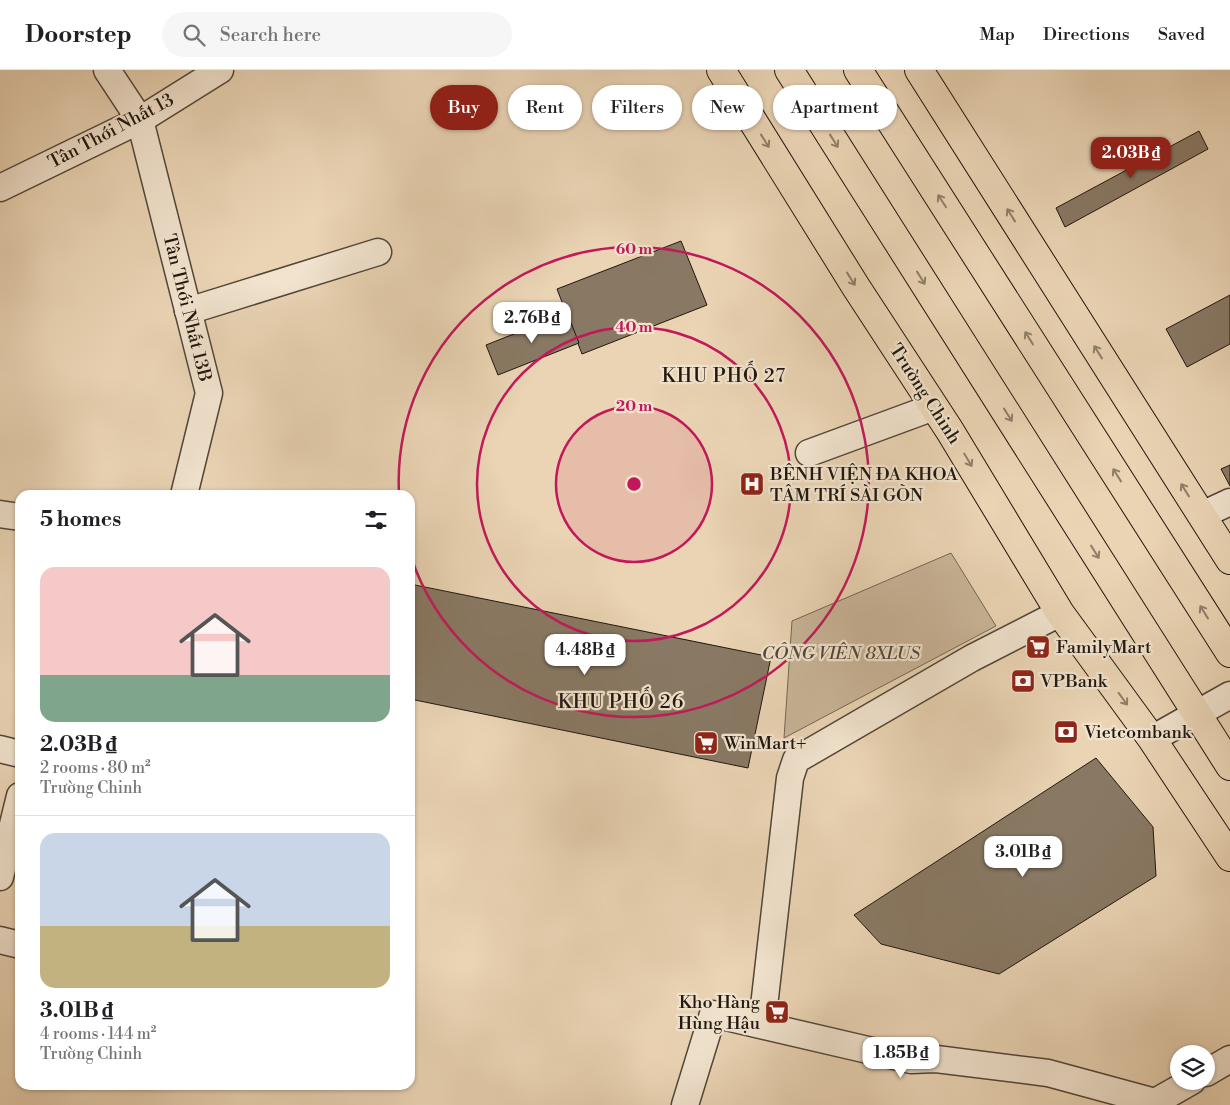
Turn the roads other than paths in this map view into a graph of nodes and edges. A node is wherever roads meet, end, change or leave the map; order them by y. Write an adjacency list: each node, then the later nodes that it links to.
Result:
1 (107, 70): 7 (street, Tân Thới Nhất 13B)
2 (220, 70): 7 (street, Tân Thới Nhất 13)
3 (721, 70): 11 (main road, Trường Chinh, one-way to 11)
4 (789, 70): 22 (main road, one-way to 22)
5 (858, 70): 20 (main road, one-way to 5)
6 (919, 70): 16 (main road, one-way to 6)
7 (140, 120): 8 (street, Tân Thới Nhất 13); 10 (street, Tân Thới Nhất 13B)
8 (0, 188)
9 (378, 252): 10 (street)
10 (188, 311): 13 (street, Tân Thới Nhất 13B)
11 (934, 407): 12 (street); 19 (main road, Trường Chinh, one-way to 19)
12 (809, 454)
13 (185, 490)
14 (1230, 502): 16 (street)
15 (0, 514): 17 (street)
16 (1202, 515): 18 (main road)
17 (15, 516)
18 (1230, 560)
19 (1060, 613): 23 (main road, Trường Chinh, one-way to 23); 32 (street)
20 (1230, 653)
21 (1230, 696): 22 (street)
22 (1197, 714): 23 (street); 26 (main road)
23 (1152, 739): 28 (main road, Trường Chinh)
24 (0, 749): 25 (street)
25 (15, 753)
26 (1230, 766)
27 (15, 816): 29 (street)
28 (1230, 857)
29 (0, 876)
30 (0, 940): 31 (street)
31 (15, 944)
32 (762, 1024): 35 (street); 36 (street)
33 (1230, 1059): 34 (street)
34 (1215, 1068)
35 (1176, 1090)
36 (685, 1105)

